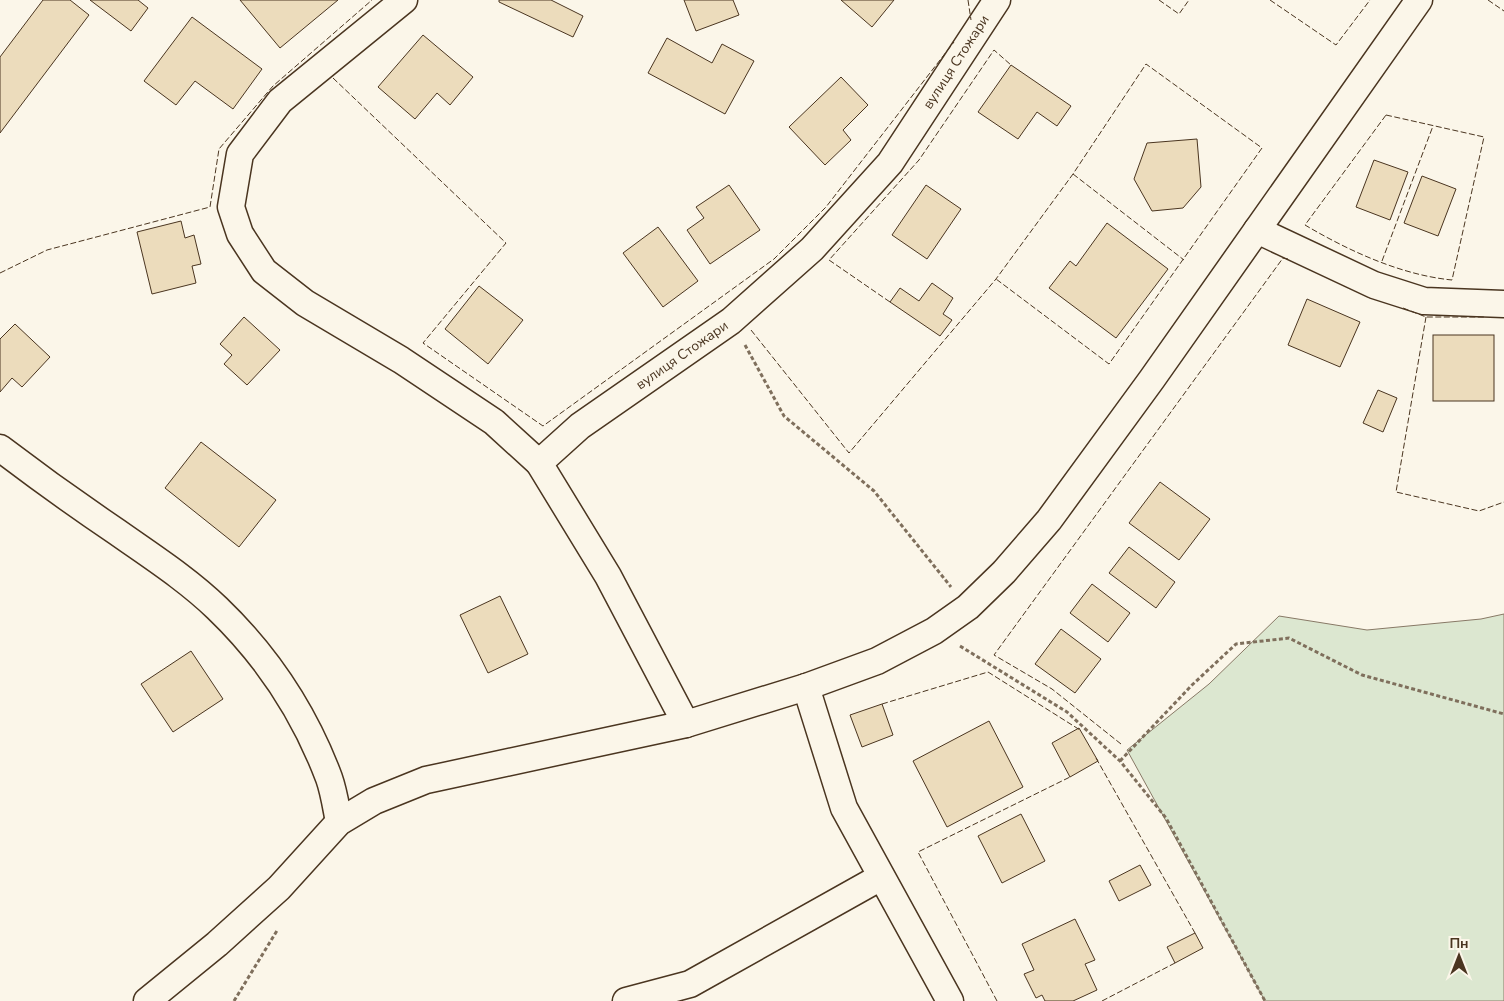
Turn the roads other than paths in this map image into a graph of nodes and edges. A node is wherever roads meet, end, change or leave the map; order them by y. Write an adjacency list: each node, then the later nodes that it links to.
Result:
1 (404, 0): 7 (street)
2 (996, 0): 7 (street, вулиця Стожари)
3 (1419, 0): 4 (street)
4 (1257, 230): 5 (street); 8 (street)
5 (1504, 304)
6 (0, 448): 10 (street)
7 (539, 463): 9 (street)
8 (806, 687): 9 (street); 11 (street)
9 (686, 724): 10 (street)
10 (339, 822): 12 (street)
11 (881, 878): 13 (street); 14 (street)
12 (147, 1001)
13 (626, 1001)
14 (950, 1001)

